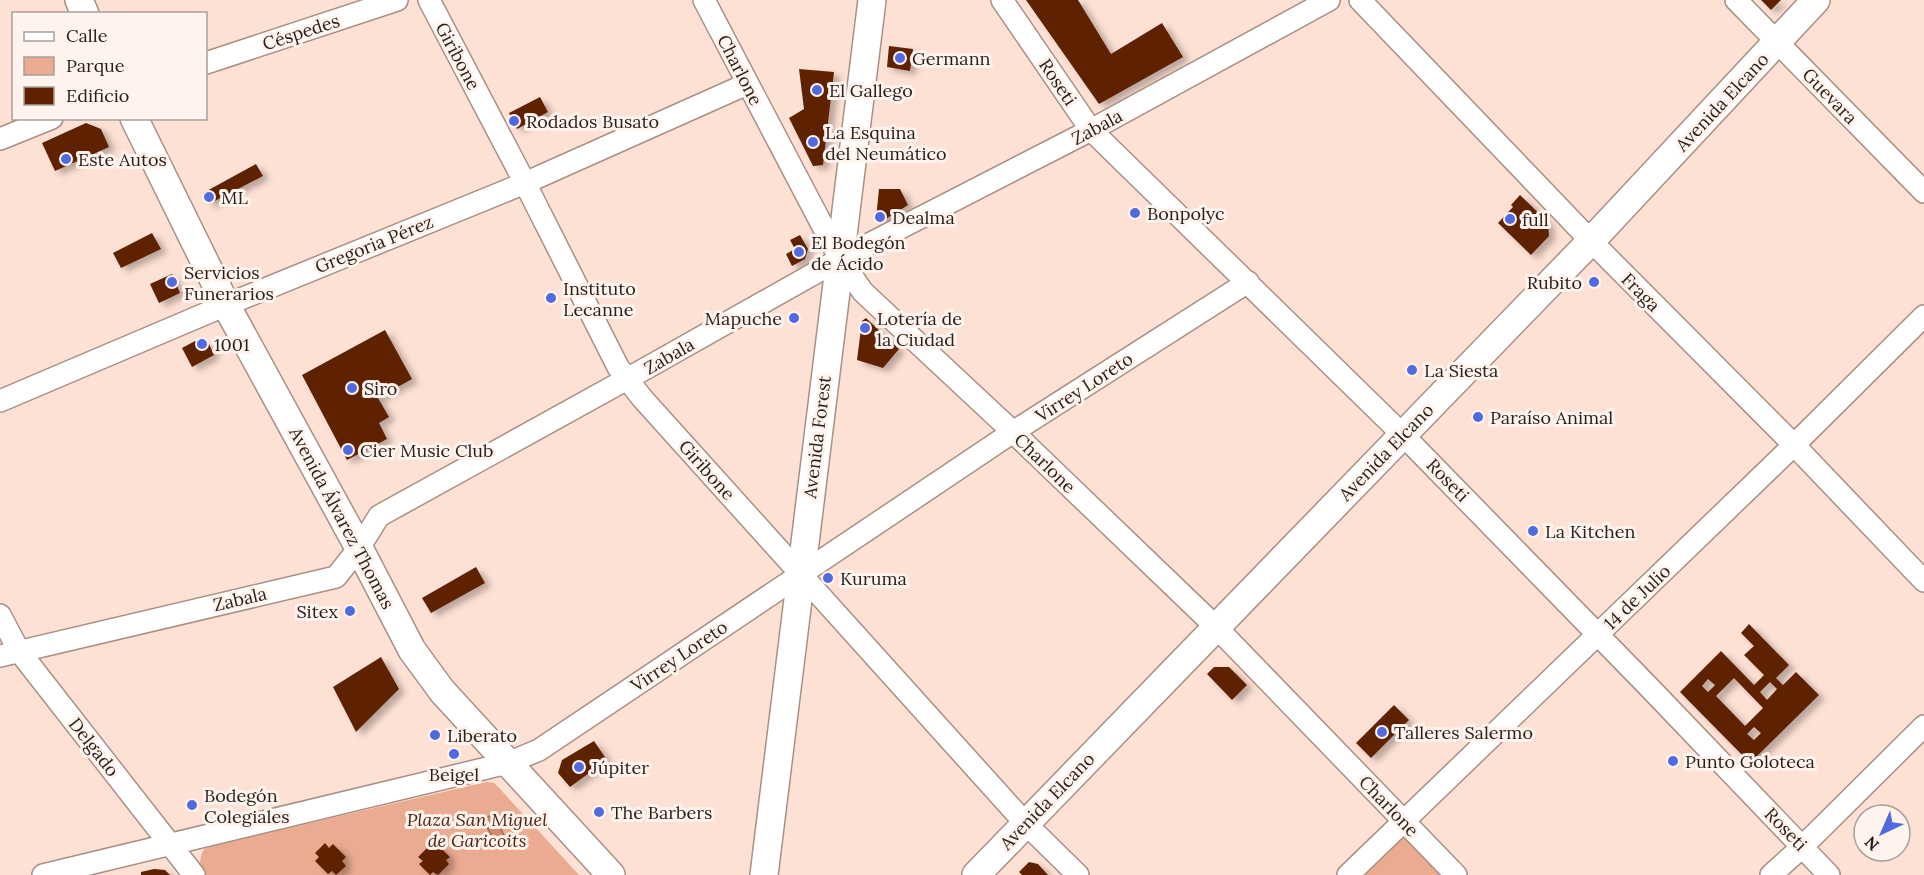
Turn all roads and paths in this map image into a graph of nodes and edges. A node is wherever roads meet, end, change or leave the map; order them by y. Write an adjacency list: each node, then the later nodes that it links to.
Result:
1 (397, 0): 11 (street, Céspedes)
2 (429, 0): 17 (street, Giribone)
3 (704, 0): 12 (street, Charlone)
4 (872, 0): 20 (main road, Avenida Forest)
5 (1002, 0): 15 (street, Roseti)
6 (1329, 0): 15 (street, Zabala)
7 (1360, 0): 19 (street, Fraga)
8 (1736, 0): 10 (street, Guevara)
9 (1816, 0): 10 (main road, Avenida Elcano)
10 (1778, 43): 18 (street, Guevara); 19 (main road, Avenida Elcano)
11 (207, 63)
12 (747, 84): 17 (street, Gregoria Pérez); 20 (street, Charlone)
13 (47, 120): 16 (street)
14 (135, 120): 22 (main road, Avenida Álvarez Thomas)
15 (1091, 130): 20 (street, Zabala); 21 (street, Roseti)
16 (0, 139)
17 (525, 183): 22 (street, Gregoria Pérez); 24 (street, Giribone)
18 (1924, 192)
19 (1591, 241): 27 (main road, Avenida Elcano); 28 (street, Fraga)
20 (840, 259): 24 (street, Zabala); 26 (street, Charlone); 30 (main road, Avenida Forest)
21 (1248, 282): 26 (street, Virrey Loreto); 27 (street, Roseti)
22 (226, 305): 25 (street, Gregoria Pérez); 29 (main road, Avenida Álvarez Thomas)
23 (1924, 316): 28 (street, 14 de Julio)
24 (627, 379): 29 (street, Zabala); 30 (street, Giribone)
25 (0, 401)
26 (1014, 432): 30 (street, Virrey Loreto); 33 (street, Charlone)
27 (1403, 435): 33 (main road, Avenida Elcano); 34 (street, Roseti)
28 (1794, 445): 31 (street, Fraga); 34 (street, 14 de Julio)
29 (359, 548): 35 (street, Zabala); 37 (main road, Avenida Álvarez Thomas)
30 (800, 575): 37 (street, Virrey Loreto); 39 (street, Giribone); 45 (main road, Avenida Forest)
31 (1924, 581)
32 (0, 615): 35 (street, Delgado)
33 (1216, 627): 38 (street, Charlone); 39 (main road, Avenida Elcano)
34 (1598, 635): 38 (street, 14 de Julio); 41 (street, Roseti)
35 (10, 654): 40 (street, Delgado)
36 (1924, 726): 41 (street)
37 (508, 763): 40 (street, Virrey Loreto); 44 (main road, Avenida Álvarez Thomas)
38 (1404, 821): 48 (street, 14 de Julio); 49 (street, Charlone)
39 (1025, 823): 46 (main road, Avenida Elcano); 47 (street, Giribone)
40 (171, 845): 42 (street, Virrey Loreto); 43 (street, Delgado)
41 (1802, 847): 50 (street); 51 (street, Roseti)
42 (43, 875)
43 (194, 875)
44 (611, 875)
45 (764, 875)
46 (976, 875)
47 (1078, 875)
48 (1348, 875)
49 (1456, 875)
50 (1771, 875)
51 (1829, 875)

